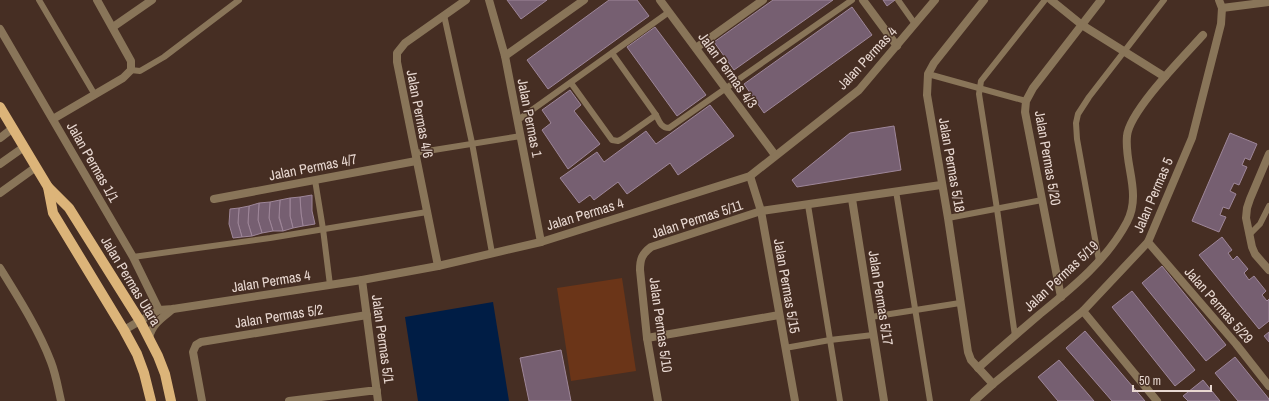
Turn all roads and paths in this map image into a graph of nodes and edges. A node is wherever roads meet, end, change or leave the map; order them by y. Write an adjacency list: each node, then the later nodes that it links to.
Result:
1 (39, 0): 41 (lane)
2 (97, 0): 25 (street)
3 (152, 0): 25 (street)
4 (239, 0): 34 (lane)
5 (466, 0): 22 (street, Jalan Permas 4/6)
6 (489, 0): 32 (street, Jalan Permas 1)
7 (584, 0): 32 (street)
8 (660, 0): 21 (street, Jalan Permas 4/3)
9 (763, 0): 29 (street)
10 (852, 0): 40 (lane)
11 (863, 0): 28 (street)
12 (898, 0): 23 (lane)
13 (935, 0): 23 (street, Jalan Permas 4)
14 (984, 0): 36 (street, Jalan Permas 5/18)
15 (1045, 0): 39 (lane)
16 (1051, 0): 24 (street)
17 (1101, 0): 24 (street, Jalan Permas 5/20)
18 (1164, 0): 30 (lane)
19 (1269, 2): 20 (street)
20 (1221, 4): 75 (street, Jalan Permas 5)
21 (669, 12): 29 (street, Jalan Permas 4/3); 31 (lane)
22 (444, 15): 50 (lane); 54 (street, Jalan Permas 4/6)
23 (915, 24): 28 (street, Jalan Permas 4)
24 (1082, 25): 30 (street); 42 (street, Jalan Permas 5/20)
25 (114, 27): 34 (street)
26 (0, 29): 45 (street, Jalan Permas 1/1)
27 (1203, 35): 37 (street, Jalan Permas 5/19)
28 (897, 46): 53 (street, Jalan Permas 4)
29 (696, 48): 40 (street, Jalan Permas 4/3)
30 (1123, 52): 37 (street); 79 (lane)
31 (612, 53): 33 (lane); 44 (lane)
32 (505, 56): 46 (street, Jalan Permas 1)
33 (594, 66): 35 (lane); 38 (lane)
34 (131, 70): 41 (street)
35 (598, 72)
36 (928, 74): 39 (lane); 59 (street, Jalan Permas 5/18)
37 (1165, 77): 79 (street, Jalan Permas 5/19)
38 (571, 82): 44 (lane); 46 (lane)
39 (980, 88): 42 (lane); 68 (lane)
40 (726, 89): 44 (lane); 53 (street, Jalan Permas 4/3)
41 (95, 95): 45 (street)
42 (1026, 101): 65 (street, Jalan Permas 5/20)
43 (0, 107): 47 (main road, Jalan Permas Utara)
44 (656, 115)
45 (53, 119): 78 (street, Jalan Permas 1/1)
46 (518, 120): 48 (street, Jalan Permas 1)
47 (13, 128): 49 (street); 51 (main road, Jalan Permas Utara)
48 (521, 136): 50 (lane); 74 (street, Jalan Permas 1)
49 (0, 138)
50 (472, 143): 54 (lane); 76 (lane)
51 (24, 147): 55 (street); 56 (main road, Jalan Permas Utara)
52 (1269, 154): 73 (street)
53 (775, 156): 57 (street, Jalan Permas 4)
54 (416, 157): 58 (street, Jalan Permas 4/7); 70 (street, Jalan Permas 4/6)
55 (0, 164)
56 (36, 167): 60 (main road, Jalan Permas Utara); 62 (street)
57 (750, 176): 69 (street, Jalan Permas 5/15); 74 (street, Jalan Permas 4)
58 (315, 180): 63 (street, Jalan Permas 4/7); 72 (lane)
59 (941, 185): 61 (street, Jalan Permas 5/11); 71 (street, Jalan Permas 5/18)
60 (48, 187): 94 (main road, Jalan Permas Utara); 95 (main road, Jalan Permas Utara)
61 (896, 192): 64 (street, Jalan Permas 5/11); 88 (lane)
62 (0, 193)
63 (214, 199)
64 (852, 199): 66 (street, Jalan Permas 5/11); 93 (street, Jalan Permas 5/17)
65 (1042, 200): 68 (lane); 85 (street, Jalan Permas 5/20)
66 (808, 205): 69 (street, Jalan Permas 5/11); 100 (lane)
67 (1269, 206): 73 (lane)
68 (997, 209): 71 (lane); 97 (lane)
69 (761, 211): 77 (street, Jalan Permas 5/11); 92 (street, Jalan Permas 5/15)
70 (427, 212): 72 (lane); 80 (street, Jalan Permas 4/6)
71 (948, 218): 86 (street, Jalan Permas 5/18)
72 (323, 229): 78 (lane); 84 (lane)
73 (1249, 235): 82 (street)
74 (541, 242): 76 (street, Jalan Permas 4)
75 (1148, 242): 90 (street, Jalan Permas 5); 104 (street, Jalan Permas 5/29)
76 (492, 253): 80 (street, Jalan Permas 4)
77 (643, 253): 99 (street, Jalan Permas 5/10)
78 (133, 257): 89 (street, Jalan Permas 1/1)
79 (1099, 261): 85 (street, Jalan Permas 5/19)
80 (438, 266): 83 (street, Jalan Permas 4)
81 (0, 268): 106 (street)
82 (1269, 270)
83 (362, 280): 84 (street, Jalan Permas 4); 91 (street, Jalan Permas 5/1)
84 (330, 285): 87 (street, Jalan Permas 4)
85 (1061, 297): 97 (street, Jalan Permas 5/19)
86 (960, 303): 88 (lane); 102 (street, Jalan Permas 5/18)
87 (172, 309): 89 (street, Jalan Permas 4); 98 (street)
88 (916, 309): 93 (lane); 116 (lane)
89 (159, 310): 94 (street, Jalan Permas 4)
90 (1083, 311): 103 (street, Jalan Permas 5); 118 (street)
91 (367, 315): 105 (street, Jalan Permas 5/1); 109 (street, Jalan Permas 5/2)
92 (779, 315): 99 (street); 101 (street, Jalan Permas 5/15)
93 (871, 317): 96 (street, Jalan Permas 5/17)
94 (140, 321): 95 (street, Jalan Permas 4); 98 (main road, Jalan Permas Utara)
95 (124, 330): 107 (main road, Jalan Permas Utara)
96 (873, 335): 100 (lane); 115 (street, Jalan Permas 5/17)
97 (1015, 336): 102 (street, Jalan Permas 5/19)
98 (149, 338): 108 (main road, Jalan Permas Utara)
99 (647, 338): 112 (street, Jalan Permas 5/10)
100 (830, 340): 101 (lane); 114 (lane)
101 (785, 348): 113 (street, Jalan Permas 5/15)
102 (978, 368): 103 (street)
103 (992, 384): 117 (street, Jalan Permas 5)
104 (1269, 386)
105 (377, 391): 110 (street); 111 (street, Jalan Permas 5/1)
106 (61, 401)
107 (151, 401)
108 (171, 401)
109 (202, 401)
110 (289, 401)
111 (378, 401)
112 (658, 401)
113 (795, 401)
114 (840, 401)
115 (884, 401)
116 (930, 401)
117 (974, 401)
118 (1157, 401)

